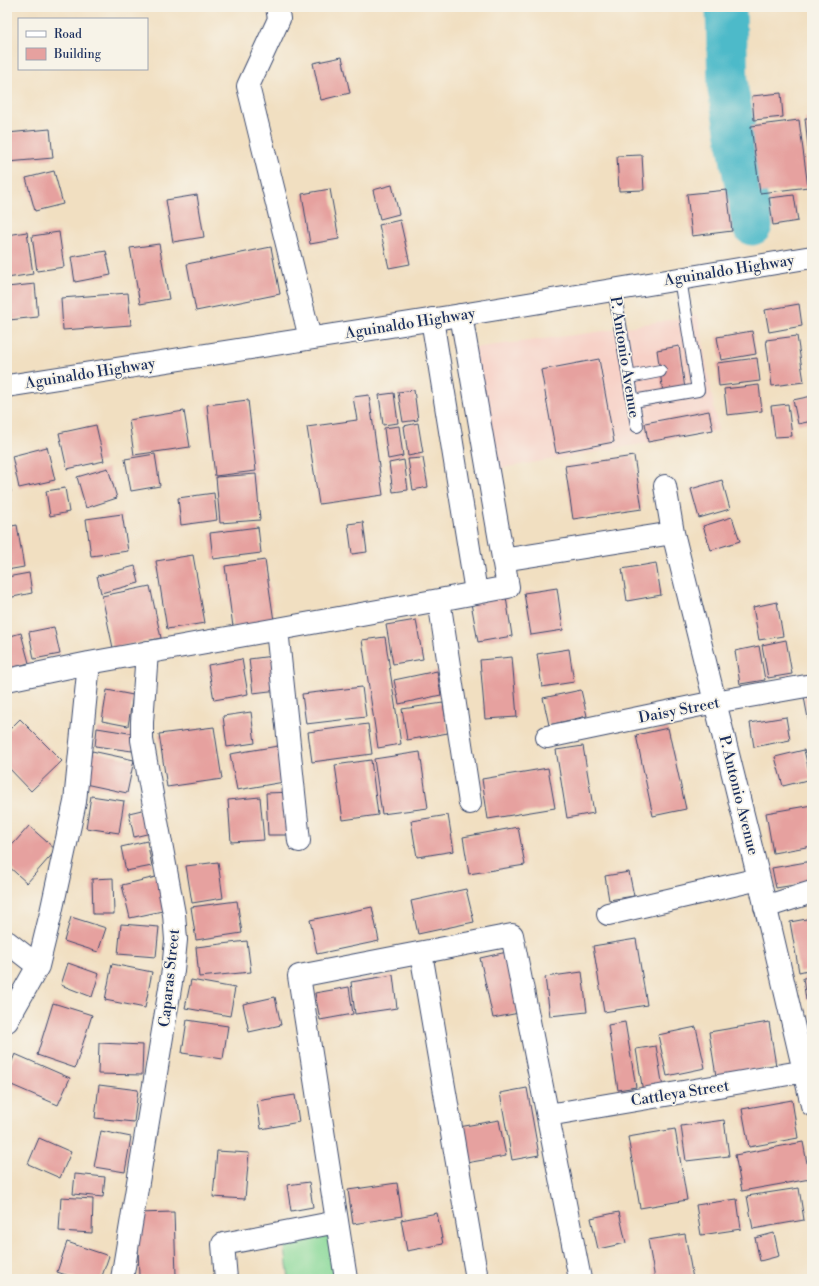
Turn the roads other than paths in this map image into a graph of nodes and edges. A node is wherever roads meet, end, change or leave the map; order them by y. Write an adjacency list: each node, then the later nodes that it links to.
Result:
1 (277, 7): 7 (street)
2 (812, 257): 3 (street, Aguinaldo Highway)
3 (680, 279): 4 (street, Aguinaldo Highway); 11 (lane)
4 (614, 288): 5 (street, Aguinaldo Highway); 9 (lane, P. Antonio Avenue)
5 (461, 315): 6 (street, Aguinaldo Highway); 15 (street)
6 (432, 319): 7 (street, Aguinaldo Highway); 16 (street)
7 (310, 338): 10 (street, Aguinaldo Highway)
8 (660, 371): 9 (lane)
9 (629, 377): 11 (lane, P. Antonio Avenue)
10 (7, 386)
11 (633, 401): 12 (lane, P. Antonio Avenue)
12 (637, 426)
13 (665, 486): 14 (street, P. Antonio Avenue)
14 (673, 533): 15 (street); 23 (street, P. Antonio Avenue)
15 (503, 560): 16 (street)
16 (476, 592): 17 (street)
17 (439, 600): 18 (street); 25 (street)
18 (277, 629): 19 (street); 26 (street)
19 (146, 652): 20 (street); 39 (street, Caparas Street)
20 (89, 663): 21 (street); 33 (street)
21 (7, 680)
22 (812, 685): 23 (street, Daisy Street)
23 (715, 702): 24 (street, Daisy Street); 27 (street, P. Antonio Avenue)
24 (547, 737)
25 (470, 803)
26 (299, 841)
27 (759, 879): 29 (street, P. Antonio Avenue); 30 (street)
28 (812, 892): 29 (street)
29 (765, 907): 35 (street, P. Antonio Avenue)
30 (608, 914)
31 (7, 942): 33 (street)
32 (421, 953): 37 (street); 38 (street); 42 (street)
33 (38, 966): 34 (street)
34 (7, 1021)
35 (808, 1071): 36 (street, P. Antonio Avenue); 37 (street, Cattleya Street)
36 (812, 1105)
37 (548, 1115): 43 (street)
38 (337, 1222): 40 (street); 41 (street)
39 (122, 1279)
40 (226, 1279)
41 (346, 1279)
42 (476, 1279)
43 (580, 1279)

